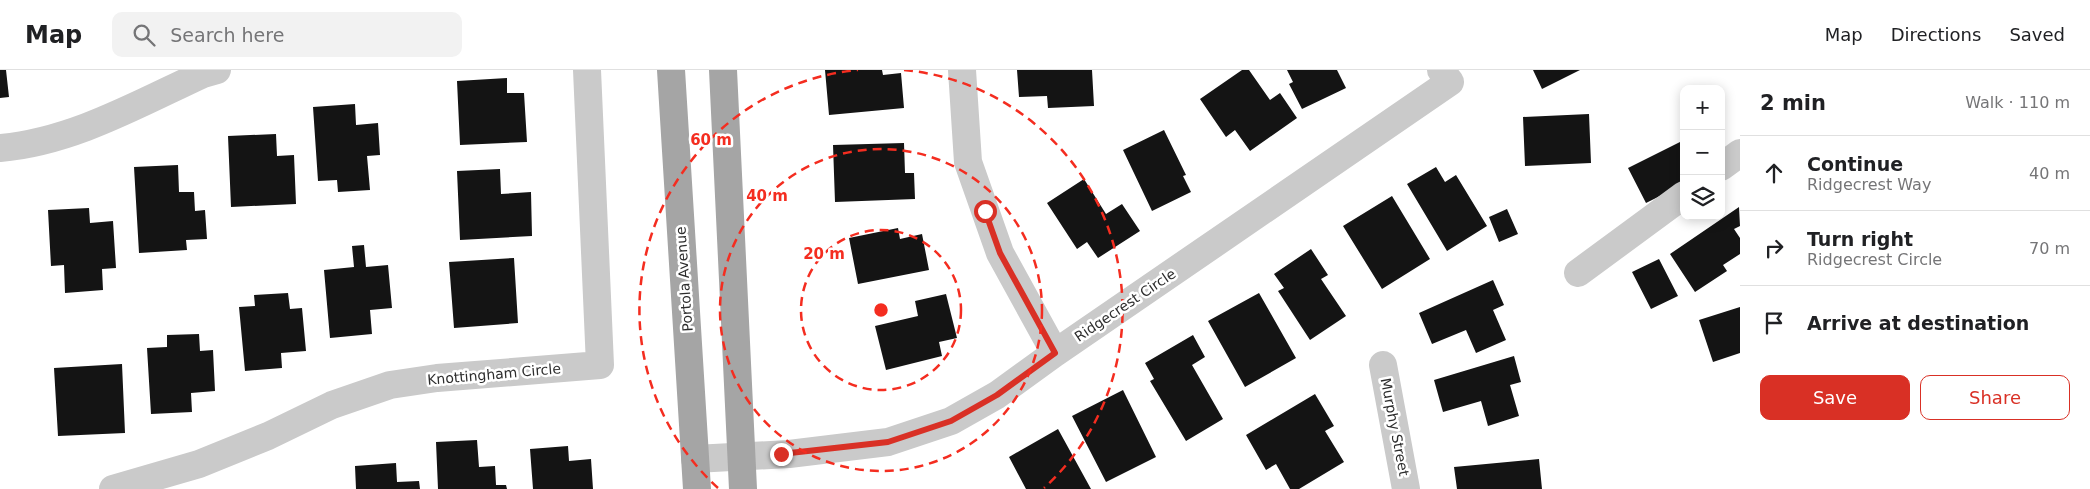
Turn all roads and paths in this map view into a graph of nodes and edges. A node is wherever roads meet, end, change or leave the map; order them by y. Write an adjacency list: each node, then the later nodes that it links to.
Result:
1 (216, 70): 7 (street)
2 (587, 70): 16 (street, Knottingham Circle)
3 (671, 70): 15 (main road, Portola Avenue)
4 (722, 70): 14 (main road)
5 (962, 70): 12 (street)
6 (1441, 70): 12 (street, Ridgecrest Circle)
7 (0, 148)
8 (1740, 153): 9 (street)
9 (1725, 164)
10 (1680, 198): 11 (street)
11 (1578, 273)
12 (1055, 353): 14 (street, Ridgecrest Circle)
13 (1383, 365): 19 (street, Murphy Street)
14 (740, 458): 15 (street, Ridgecrest Circle); 18 (main road)
15 (696, 459): 17 (main road, Portola Avenue)
16 (114, 489)
17 (697, 489)
18 (743, 489)
19 (1406, 489)

